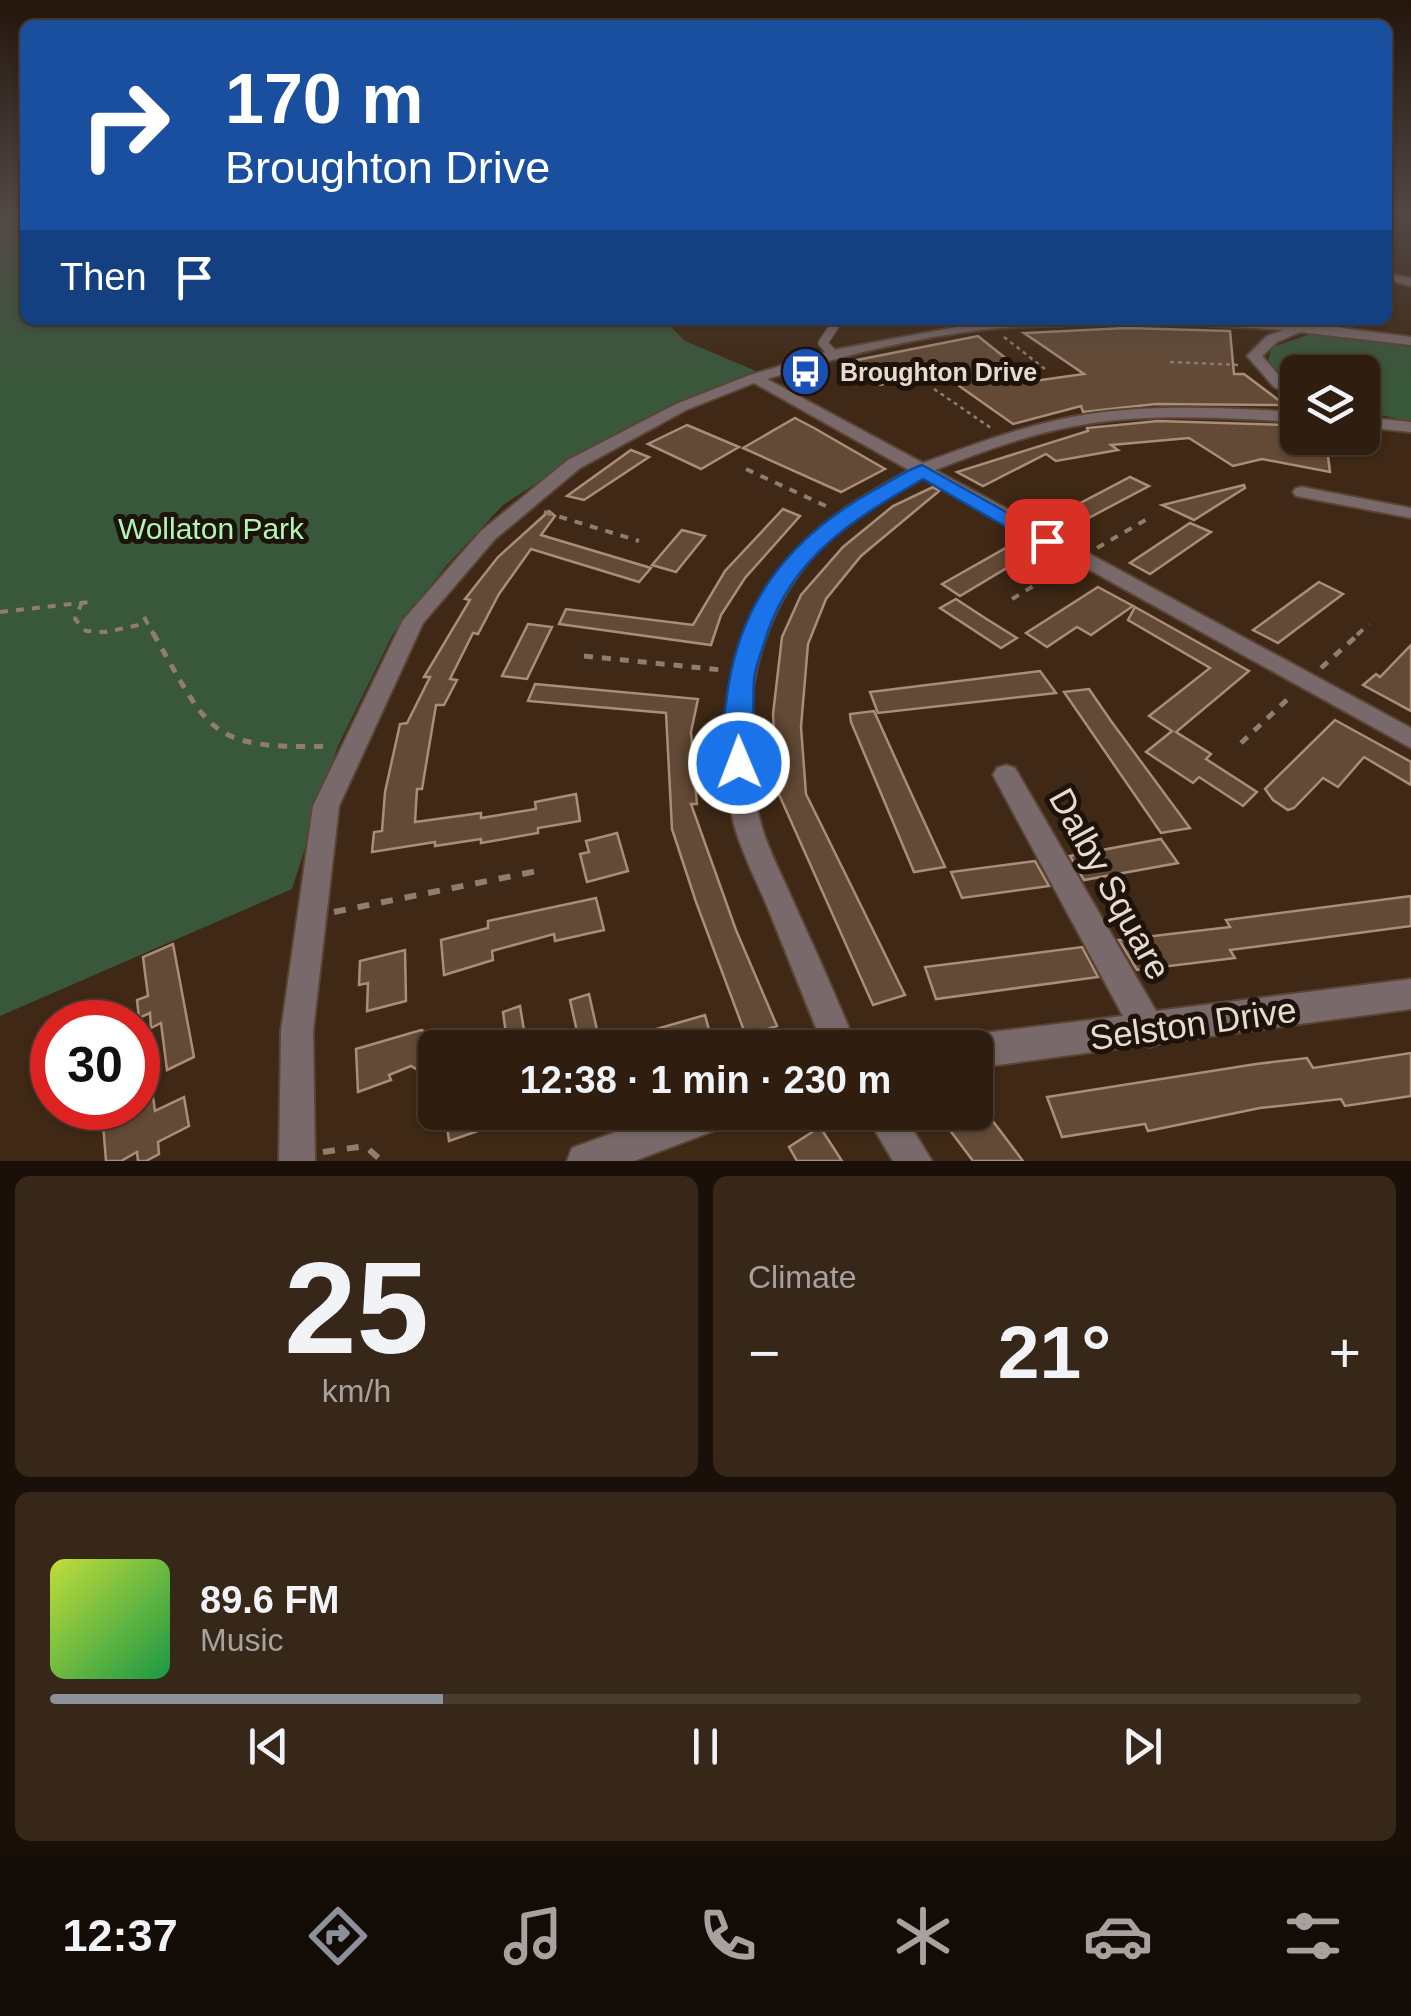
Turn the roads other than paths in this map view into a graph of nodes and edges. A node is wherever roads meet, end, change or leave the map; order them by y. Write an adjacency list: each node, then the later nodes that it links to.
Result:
1 (835, 325): 6 (lane)
2 (1008, 325): 6 (street)
3 (1260, 325): 4 (street)
4 (1306, 328): 5 (street); 8 (street)
5 (1411, 341)
6 (833, 354): 7 (street)
7 (755, 378): 12 (street); 23 (street)
8 (1280, 385)
9 (1280, 417): 12 (street)
10 (1380, 423): 11 (street)
11 (1411, 426)
12 (922, 471): 15 (street); 18 (street)
13 (1302, 492): 14 (street)
14 (1411, 513)
15 (1411, 739)
16 (1006, 775): 19 (street, Dalby Square)
17 (1411, 994): 19 (street, Selston Drive)
18 (834, 1030)
19 (1148, 1030): 20 (street, Selston Drive)
20 (993, 1049)
21 (670, 1130): 24 (street)
22 (893, 1130): 25 (street)
23 (296, 1159)
24 (585, 1161)
25 (914, 1161)

